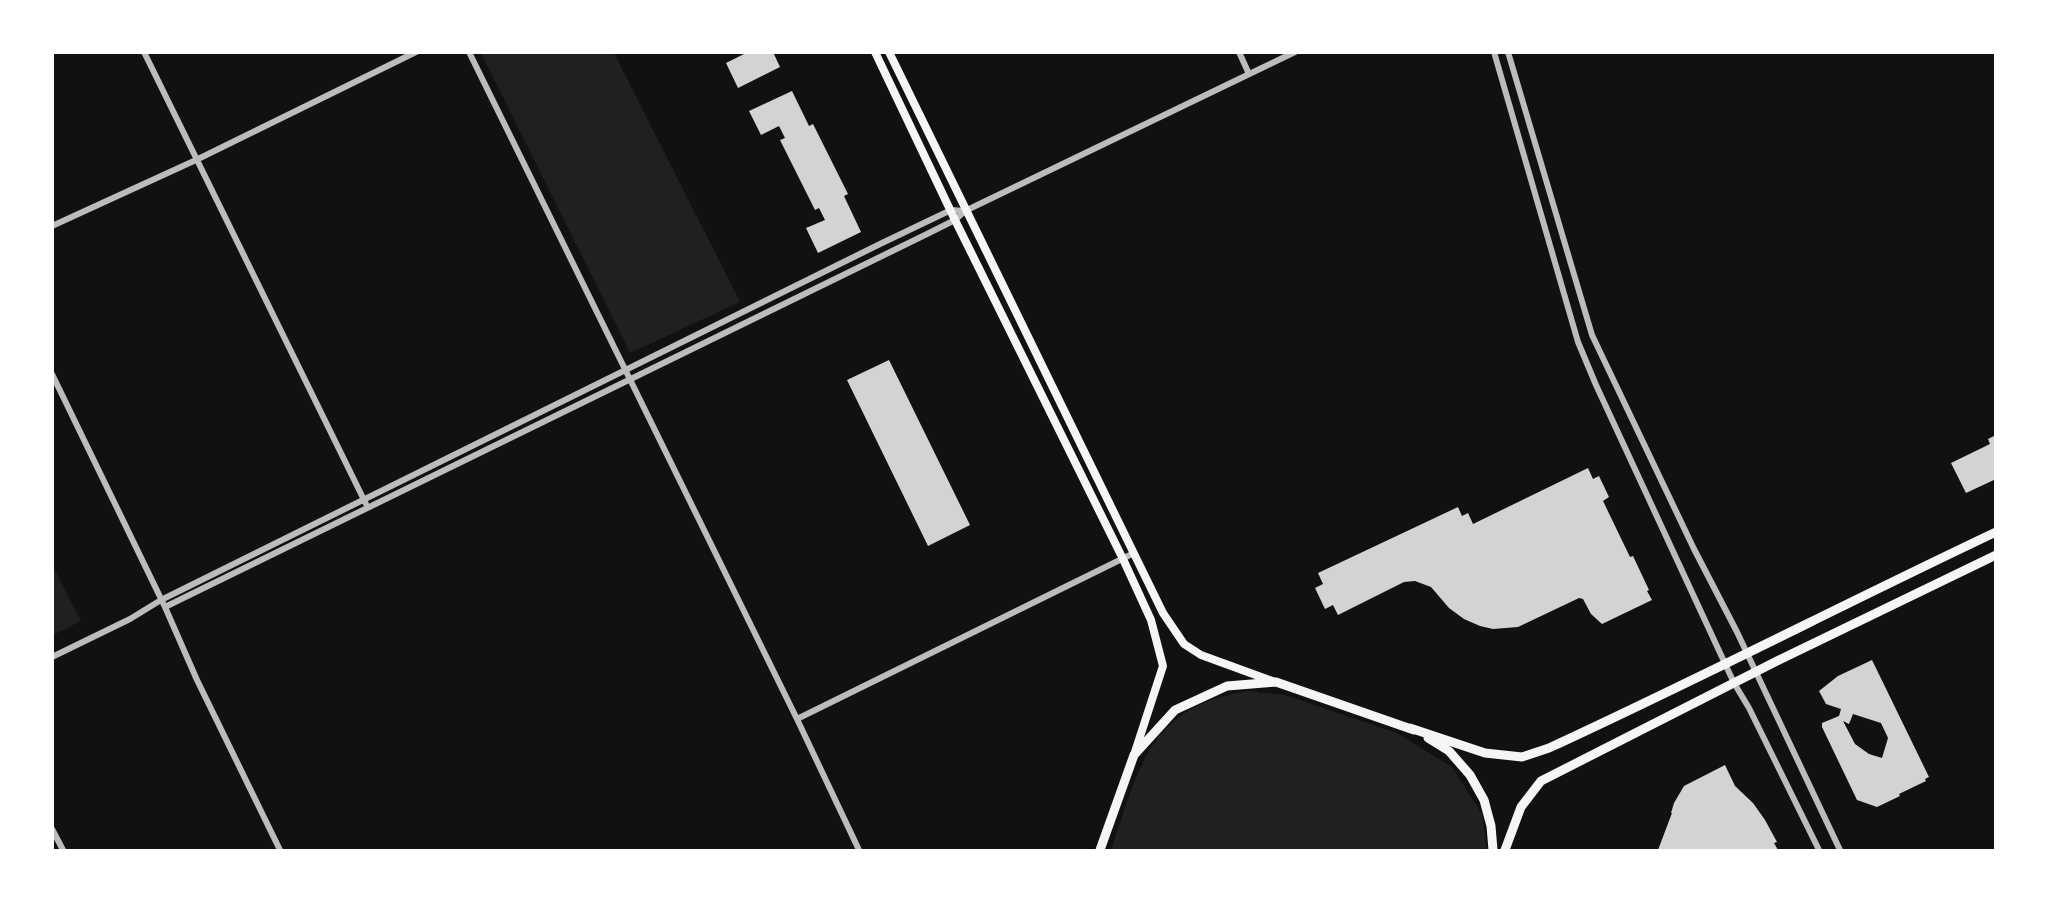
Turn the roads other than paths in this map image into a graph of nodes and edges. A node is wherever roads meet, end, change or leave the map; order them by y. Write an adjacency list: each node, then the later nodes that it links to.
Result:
1 (144, 52): 11 (street)
2 (416, 52): 11 (street)
3 (470, 52): 16 (street)
4 (875, 52): 12 (main road)
5 (889, 52): 13 (main road)
6 (1239, 52): 10 (street)
7 (1295, 52): 10 (street)
8 (1494, 52): 30 (street)
9 (1508, 52): 28 (street)
10 (1250, 74): 13 (street)
11 (196, 160): 15 (street); 20 (street)
12 (951, 210): 13 (street); 14 (main road); 16 (street)
13 (966, 211): 14 (street); 23 (main road)
14 (956, 220): 18 (street); 25 (main road)
15 (52, 226)
16 (626, 370): 18 (street); 20 (street)
17 (52, 374): 19 (street)
18 (631, 380): 21 (street); 34 (street)
19 (55, 386): 26 (street)
20 (364, 500): 21 (street); 26 (street)
21 (368, 507): 27 (street)
22 (1996, 532): 28 (main road)
23 (1134, 553): 25 (street); 32 (main road)
24 (1996, 555): 31 (main road)
25 (1123, 559): 34 (street); 36 (main road)
26 (161, 600): 27 (street); 29 (street)
27 (165, 607): 39 (street)
28 (1747, 654): 30 (main road); 31 (street)
29 (52, 657)
30 (1726, 665): 33 (street); 35 (main road)
31 (1756, 672): 33 (main road); 45 (street)
32 (1276, 682): 35 (main road); 36 (main road)
33 (1734, 683): 43 (main road); 44 (street)
34 (797, 719): 40 (street)
35 (1410, 728): 42 (main road)
36 (1134, 755): 41 (main road)
37 (52, 829): 38 (street)
38 (63, 850)
39 (280, 850)
40 (859, 850)
41 (1100, 850)
42 (1493, 850)
43 (1505, 850)
44 (1819, 850)
45 (1840, 850)

